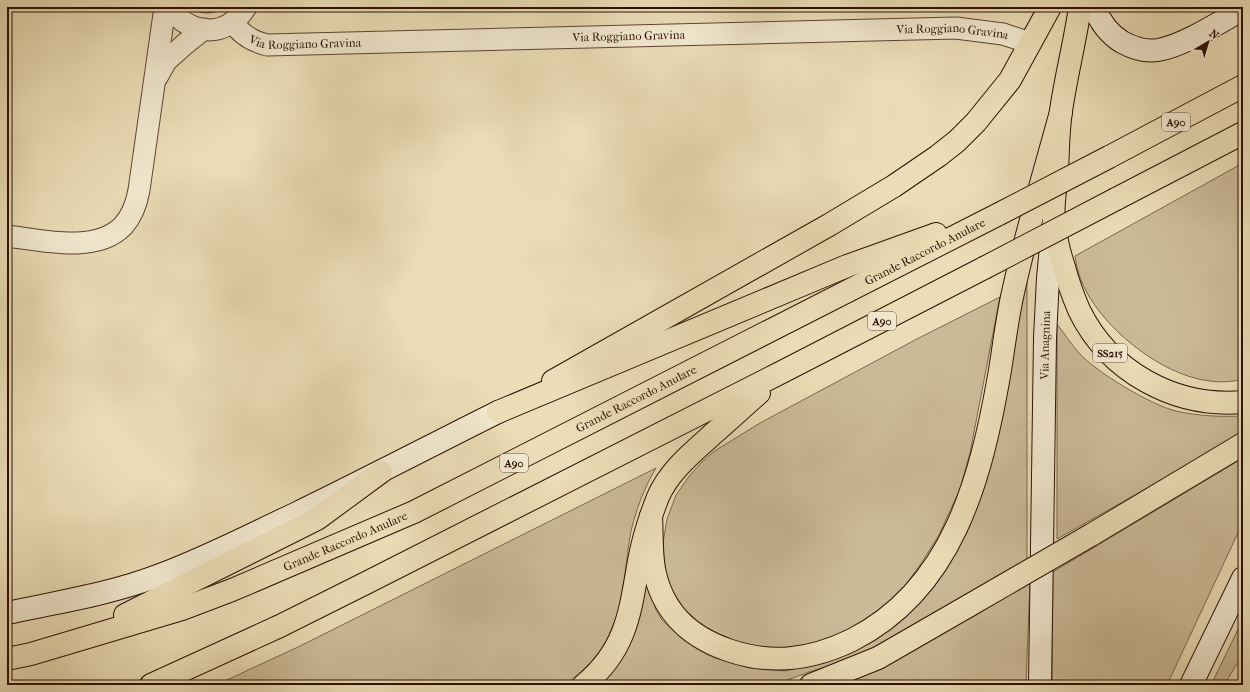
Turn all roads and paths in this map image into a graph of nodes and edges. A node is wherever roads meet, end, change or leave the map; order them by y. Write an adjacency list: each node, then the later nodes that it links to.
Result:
1 (165, 7): 10 (street)
2 (169, 7): 8 (street)
3 (1050, 7): 9 (main road)
4 (1080, 7): 12 (main road, Via Anagnina / SS215)
5 (1094, 7): 6 (main road)
6 (1243, 9)
7 (240, 15): 8 (street); 9 (street, Via Roggiano Gravina)
8 (204, 29): 10 (street)
9 (1030, 43): 19 (main road)
10 (154, 81): 16 (street)
11 (1243, 86): 14 (main road, Grande Raccordo Anulare / A90, bridge)
12 (1061, 112): 15 (main road, Via Anagnina / SS215); 22 (main road)
13 (1243, 132): 17 (main road, A90, bridge)
14 (999, 214): 19 (main road); 25 (main road, Grande Raccordo Anulare / A90)
15 (1053, 219): 18 (main road, SS215); 30 (main road, Via Anagnina)
16 (7, 236)
17 (780, 373): 22 (main road); 27 (main road, A90)
18 (1243, 402)
19 (498, 412): 21 (main road)
20 (1243, 444): 29 (main road, bridge)
21 (381, 472): 24 (main road); 25 (main road)
22 (651, 516): 28 (main road)
23 (1243, 578): 31 (main road)
24 (7, 613)
25 (71, 642): 26 (main road, Grande Raccordo Anulare / A90)
26 (7, 659)
27 (151, 685)
28 (584, 685)
29 (811, 685)
30 (1040, 685)
31 (1191, 685)

